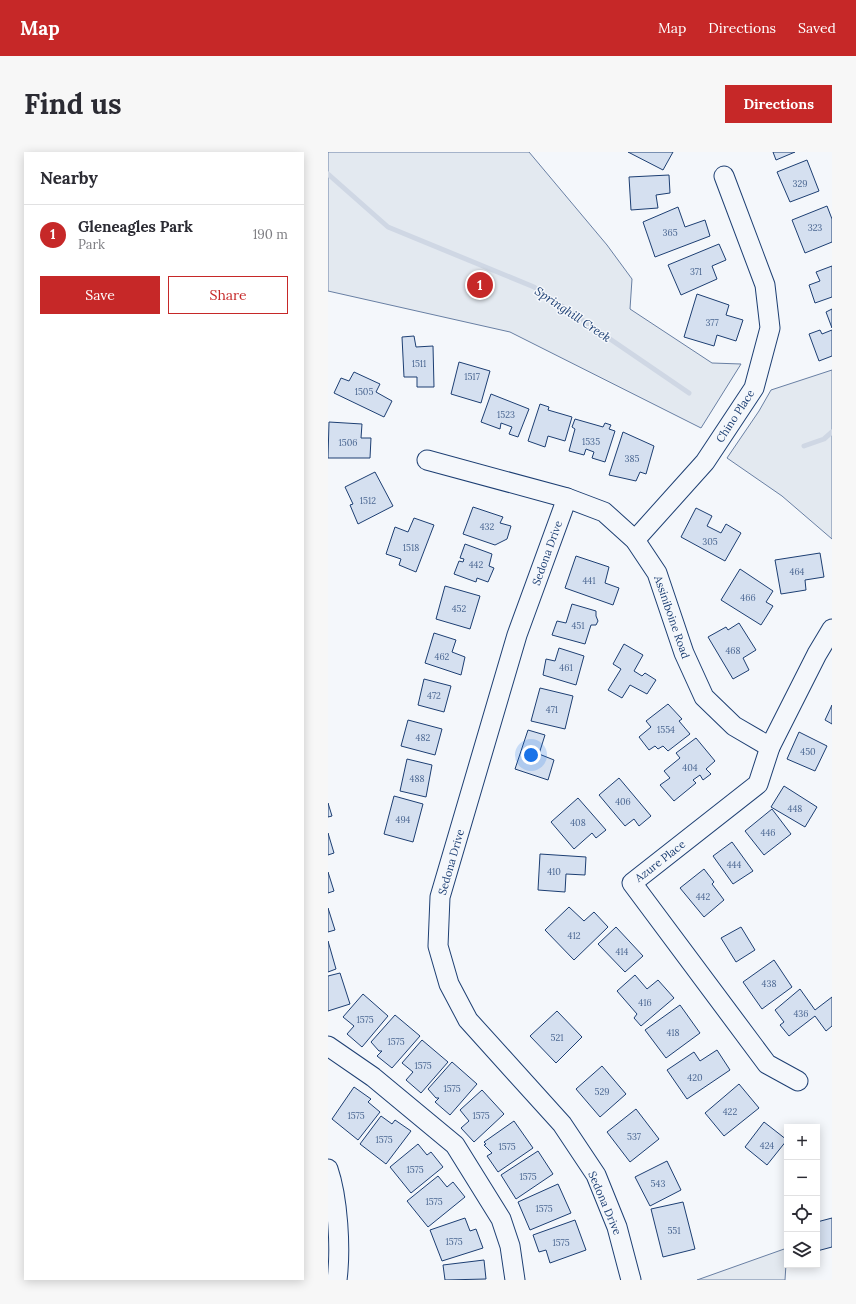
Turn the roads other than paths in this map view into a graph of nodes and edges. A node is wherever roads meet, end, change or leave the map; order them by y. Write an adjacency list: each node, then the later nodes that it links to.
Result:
1 (724, 176): 4 (street, Chino Place)
2 (427, 460): 3 (street, Assiniboine Road)
3 (567, 498): 4 (street, Assiniboine Road); 12 (street, Sedona Drive)
4 (635, 540): 6 (street, Assiniboine Road)
5 (832, 630): 6 (street, Azure Place)
6 (770, 747): 8 (street, Azure Place)
7 (328, 1046): 11 (street)
8 (798, 1081)
9 (328, 1169): 10 (street)
10 (337, 1280)
11 (518, 1280)
12 (630, 1280)

